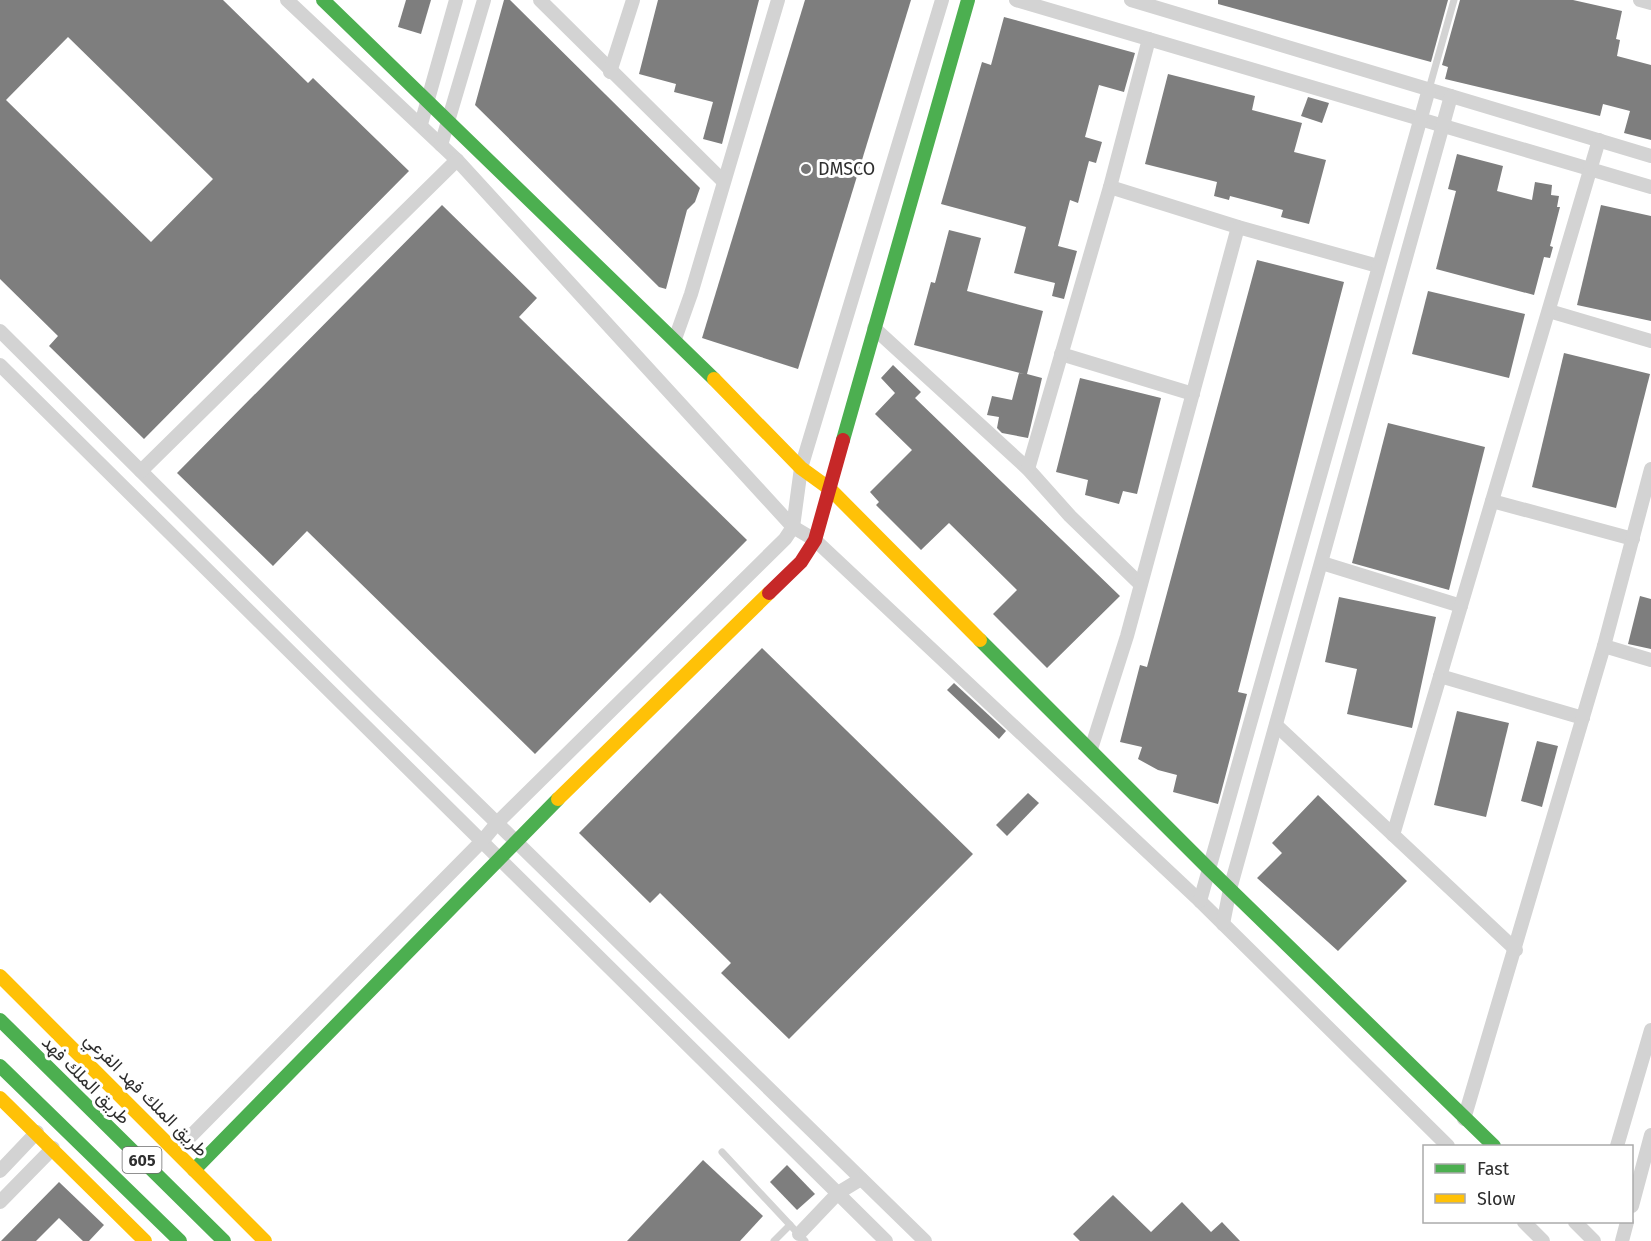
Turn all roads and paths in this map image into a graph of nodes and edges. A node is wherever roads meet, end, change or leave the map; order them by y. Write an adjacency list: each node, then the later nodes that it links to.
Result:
1 (287, 0): 22 (street)
2 (323, 0): 19 (main road)
3 (456, 0): 19 (street)
4 (484, 0): 21 (street)
5 (540, 0): 16 (street)
6 (633, 0): 16 (street)
7 (777, 0): 29 (street)
8 (942, 0): 42 (street)
9 (968, 0): 35 (main road)
10 (1016, 0): 15 (street)
11 (1131, 0): 17 (street)
12 (1454, 0): 17 (lane)
13 (1640, 0): 14 (street)
14 (1651, 3)
15 (1149, 39): 20 (street); 30 (street)
16 (610, 72): 29 (street)
17 (1429, 89): 18 (street); 20 (street)
18 (1451, 96): 23 (street); 24 (street)
19 (426, 100): 21 (main road); 22 (street)
20 (1420, 119): 23 (street); 33 (street)
21 (449, 123): 25 (street); 37 (main road)
22 (421, 124): 25 (street)
23 (1444, 127): 28 (street); 51 (street)
24 (1599, 140): 26 (street); 28 (street)
25 (441, 144): 27 (street)
26 (1651, 156)
27 (456, 160): 45 (street); 48 (street)
28 (1591, 169): 31 (street); 34 (street)
29 (723, 181): 37 (street)
30 (1110, 187): 32 (street); 39 (street)
31 (1651, 187)
32 (1238, 227): 33 (street); 41 (street)
33 (1378, 266): 65 (street)
34 (1548, 311): 38 (street); 47 (street)
35 (874, 328): 43 (street); 46 (main road)
36 (0, 331): 45 (street)
37 (675, 339): 42 (main road)
38 (1651, 341)
39 (1061, 354): 41 (street); 43 (street)
40 (0, 365): 62 (street)
41 (1193, 394): 52 (street)
42 (801, 468): 46 (main road); 48 (street)
43 (1028, 469): 52 (street)
44 (1651, 469): 49 (street)
45 (141, 471): 60 (street)
46 (830, 489): 50 (main road); 59 (main road)
47 (1492, 501): 49 (street); 53 (street)
48 (793, 527): 50 (street); 60 (street)
49 (1633, 539): 54 (street)
50 (816, 540): 63 (main road); 67 (street)
51 (1322, 563): 53 (street); 58 (street)
52 (1140, 584): 59 (street)
53 (1461, 606): 56 (street)
54 (1604, 646): 55 (street); 57 (street)
55 (1651, 660)
56 (1440, 676): 57 (street); 61 (street)
57 (1583, 718): 69 (street)
58 (1276, 725): 61 (street); 66 (street)
59 (1091, 749): 65 (main road)
60 (498, 822): 62 (street); 63 (street)
61 (1393, 835): 69 (street)
62 (483, 840): 64 (street); 82 (street)
63 (515, 841): 64 (main road); 86 (street)
64 (500, 859): 84 (main road); 87 (street)
65 (1208, 868): 66 (main road); 67 (street)
66 (1230, 889): 68 (street); 75 (main road)
67 (1200, 901): 68 (street)
68 (1223, 924): 78 (street)
69 (1516, 950): 75 (street)
70 (0, 976): 82 (main road, طريق الملك فهد الفرعي)
71 (0, 1020): 98 (main road, طريق الملك فهد / 605)
72 (1651, 1030): 80 (street)
73 (0, 1066): 97 (main road, 605)
74 (0, 1098): 76 (main road)
75 (1464, 1119): 79 (main road)
76 (37, 1132): 81 (main road); 85 (street)
77 (1651, 1135): 89 (street)
78 (1447, 1145)
79 (1493, 1145)
80 (1617, 1145)
81 (53, 1148): 88 (street); 96 (main road)
82 (177, 1150): 84 (main road, طريق الملك فهد الفرعي)
83 (722, 1152): 94 (lane)
84 (194, 1170): 99 (main road, طريق الملك فهد الفرعي)
85 (0, 1171)
86 (861, 1179): 87 (street); 102 (street)
87 (838, 1193): 94 (street); 101 (street)
88 (0, 1202)
89 (1633, 1202)
90 (1526, 1223): 103 (street)
91 (1577, 1223): 95 (street)
92 (1595, 1223): 95 (street)
93 (1626, 1223): 104 (street)
94 (798, 1233): 100 (lane)
95 (1592, 1239)
96 (146, 1241)
97 (180, 1241)
98 (224, 1241)
99 (265, 1241)
100 (774, 1241)
101 (886, 1241)
102 (925, 1241)
103 (1543, 1241)
104 (1622, 1241)

